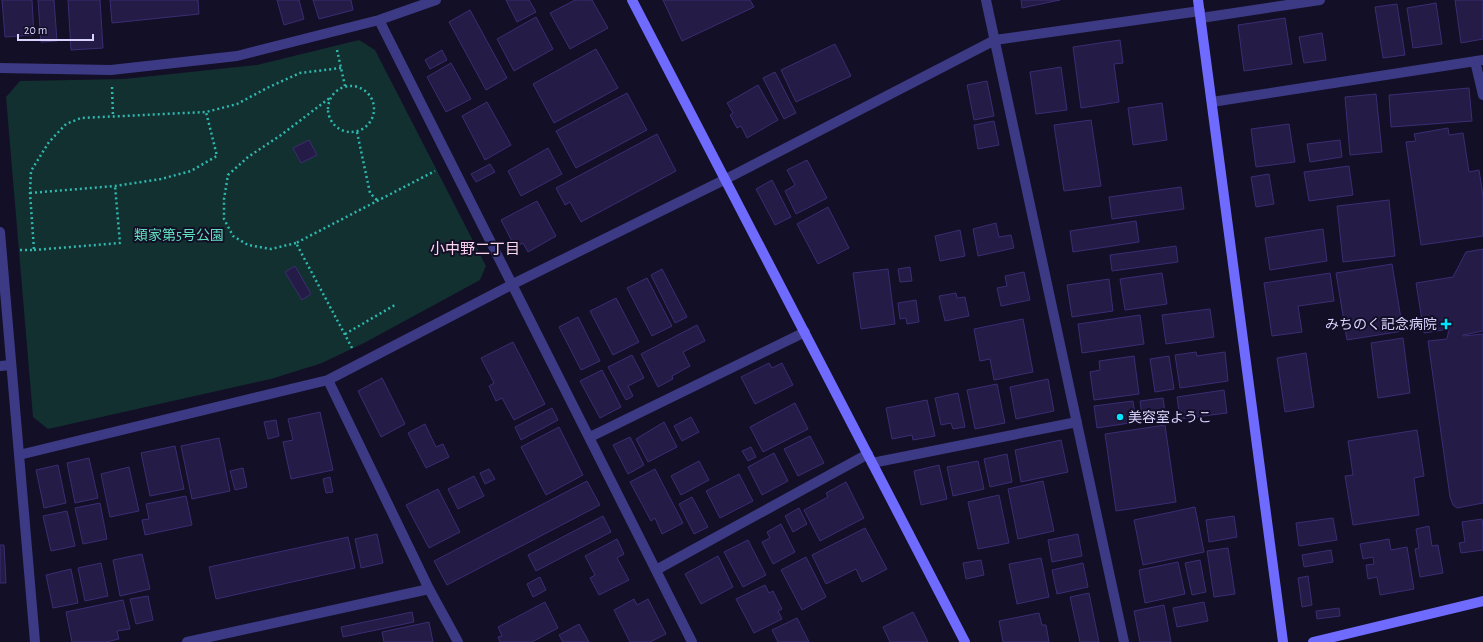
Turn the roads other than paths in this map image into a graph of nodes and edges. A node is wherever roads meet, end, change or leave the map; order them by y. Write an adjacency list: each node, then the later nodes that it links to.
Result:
1 (436, 0): 7 (street)
2 (632, 0): 13 (street)
3 (986, 0): 8 (street)
4 (1198, 0): 6 (street)
5 (1320, 0): 6 (street)
6 (1200, 15): 8 (street); 12 (street)
7 (380, 20): 10 (street); 15 (street)
8 (995, 40): 13 (street); 20 (street)
9 (1479, 60): 11 (street); 12 (street)
10 (0, 68)
11 (1483, 95)
12 (1212, 102): 34 (street)
13 (726, 179): 15 (street); 16 (street)
14 (0, 232): 17 (street)
15 (513, 284): 19 (street); 21 (street)
16 (805, 332): 21 (street); 23 (street)
17 (11, 365): 18 (street); 22 (street)
18 (0, 366)
19 (328, 380): 22 (street); 25 (street)
20 (1077, 422): 23 (street); 33 (street)
21 (590, 437): 24 (street)
22 (19, 455): 28 (street)
23 (870, 459): 24 (street); 32 (street)
24 (656, 570): 31 (street)
25 (429, 589): 27 (street); 30 (street)
26 (1483, 601): 35 (street)
27 (226, 638): 29 (street)
28 (35, 642)
29 (187, 642)
30 (458, 642)
31 (692, 642)
32 (965, 642)
33 (1124, 642)
34 (1283, 642)
35 (1313, 642)

